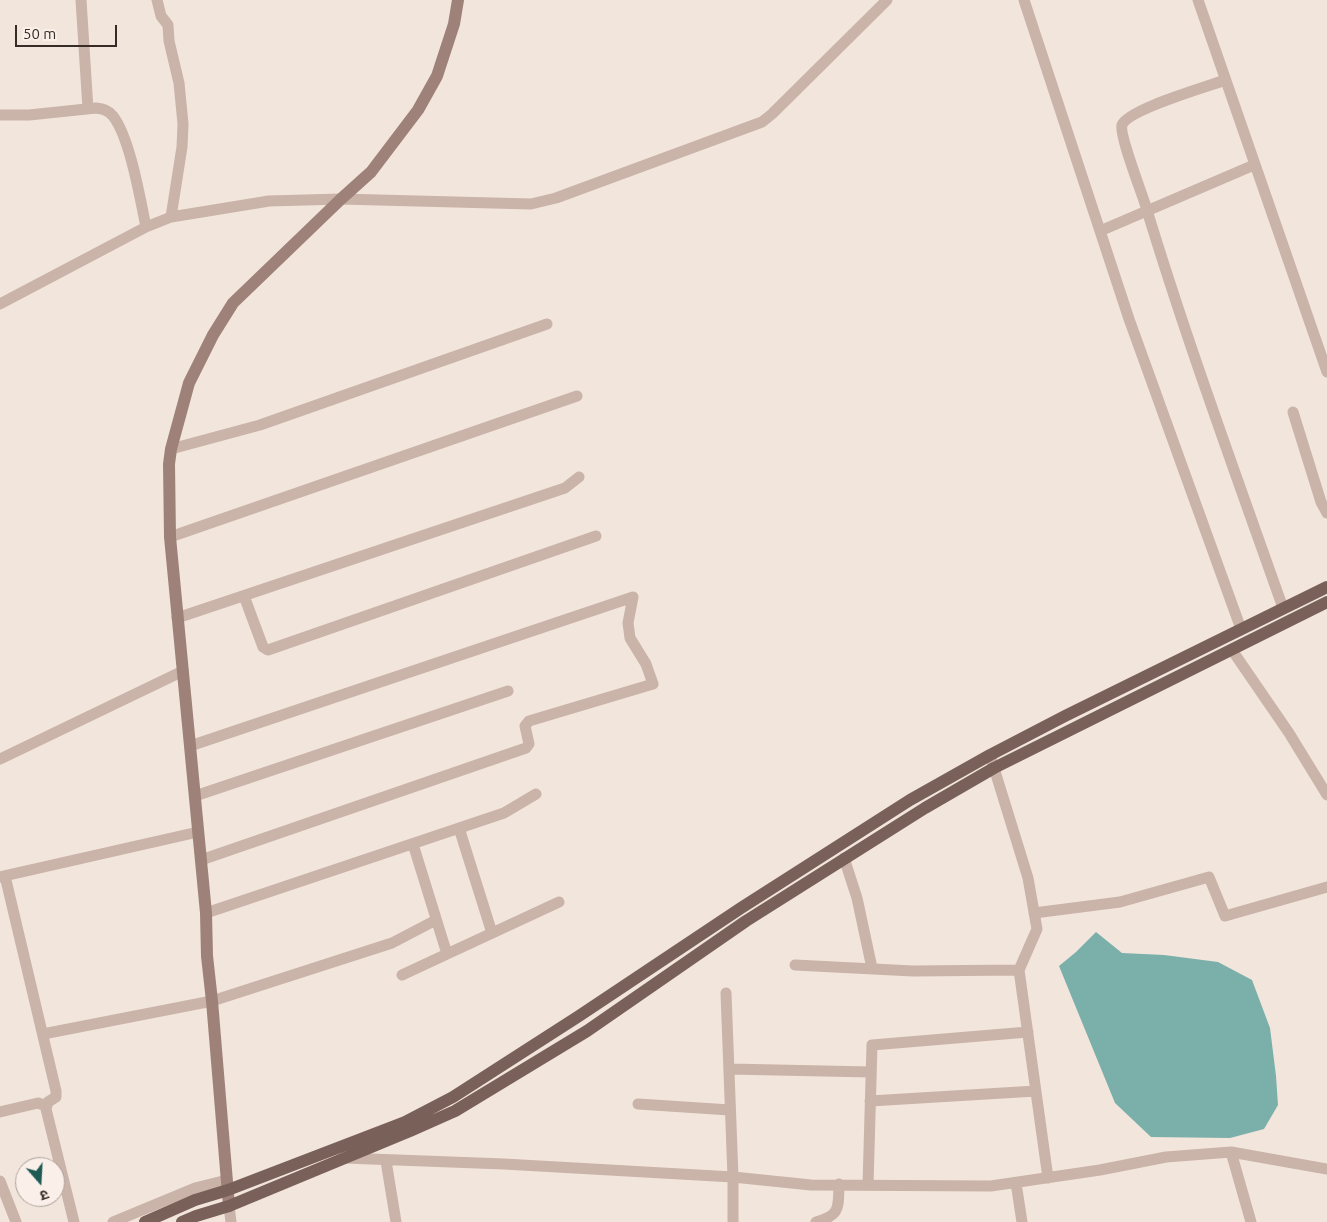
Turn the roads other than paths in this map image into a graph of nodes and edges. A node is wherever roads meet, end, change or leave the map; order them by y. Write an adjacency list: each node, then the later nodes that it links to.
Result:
1 (81, 0): 8 (street)
2 (157, 0): 13 (street)
3 (458, 0): 11 (street)
4 (886, 0): 11 (street)
5 (1024, 0): 15 (street)
6 (1198, 0): 7 (street)
7 (1225, 80): 10 (street); 12 (street)
8 (88, 109): 9 (street); 14 (street)
9 (0, 115)
10 (1254, 165): 12 (street); 18 (street)
11 (341, 199): 13 (street); 22 (street)
12 (1147, 210): 15 (street); 30 (street)
13 (171, 217): 14 (street)
14 (146, 227): 16 (street)
15 (1100, 231): 32 (street)
16 (0, 304)
17 (547, 324): 22 (street)
18 (1322, 342): 19 (street)
19 (1327, 372)
20 (577, 396): 26 (street)
21 (1293, 412): 24 (street)
22 (171, 449): 26 (street)
23 (579, 476): 28 (street)
24 (1327, 513)
25 (596, 536): 28 (street)
26 (170, 537): 31 (street)
27 (1327, 587): 30 (main road)
28 (244, 596): 31 (street)
29 (1327, 602): 33 (main road)
30 (1283, 608): 32 (main road)
31 (177, 618): 34 (street)
32 (1241, 629): 37 (main road)
33 (1232, 650): 39 (main road); 41 (street)
34 (183, 671): 36 (street); 38 (street)
35 (508, 691): 42 (street)
36 (190, 746): 42 (street); 47 (street)
37 (990, 755): 39 (street); 73 (main road)
38 (0, 759)
39 (994, 768): 46 (main road); 52 (street)
40 (536, 794): 43 (street)
41 (1327, 795)
42 (194, 796): 44 (street)
43 (459, 828): 45 (street); 54 (street)
44 (198, 832): 47 (street); 48 (street)
45 (413, 844): 51 (street); 53 (street)
46 (844, 858): 57 (street); 74 (main road)
47 (201, 860): 51 (street)
48 (2, 877): 63 (street)
49 (1327, 887): 52 (street)
50 (559, 902): 54 (street)
51 (206, 913): 61 (street)
52 (1034, 913): 58 (street)
53 (436, 920): 55 (street); 61 (street)
54 (492, 933): 55 (street)
55 (447, 954): 59 (street)
56 (795, 964): 57 (street)
57 (872, 968): 58 (street)
58 (1019, 970): 62 (street)
59 (402, 975)
60 (726, 993): 64 (street)
61 (212, 1001): 63 (street); 82 (street)
62 (1028, 1032): 65 (street); 66 (street)
63 (43, 1034): 69 (street)
64 (729, 1069): 65 (street); 70 (street)
65 (871, 1072): 67 (street)
66 (1036, 1091): 67 (street); 78 (street)
67 (870, 1101): 83 (street)
68 (638, 1104): 70 (street)
69 (46, 1106): 71 (street); 86 (street)
70 (730, 1110): 77 (street)
71 (0, 1112)
72 (1231, 1152): 76 (street); 78 (street); 95 (street)
73 (315, 1156): 74 (street); 82 (main road)
74 (345, 1158): 75 (street); 84 (main road)
75 (386, 1161): 77 (street); 91 (street)
76 (1327, 1169)
77 (733, 1177): 81 (street); 92 (street)
78 (1048, 1178): 80 (street)
79 (0, 1181): 85 (street)
80 (1016, 1183): 83 (street); 94 (street)
81 (839, 1184): 83 (street); 93 (street)
82 (227, 1185): 84 (street); 87 (street); 88 (main road)
83 (868, 1185)
84 (229, 1206): 89 (main road); 90 (street)
85 (16, 1222)
86 (74, 1222)
87 (112, 1222)
88 (145, 1222)
89 (182, 1222)
90 (231, 1222)
91 (396, 1222)
92 (733, 1222)
93 (816, 1222)
94 (1022, 1222)
95 (1251, 1222)

